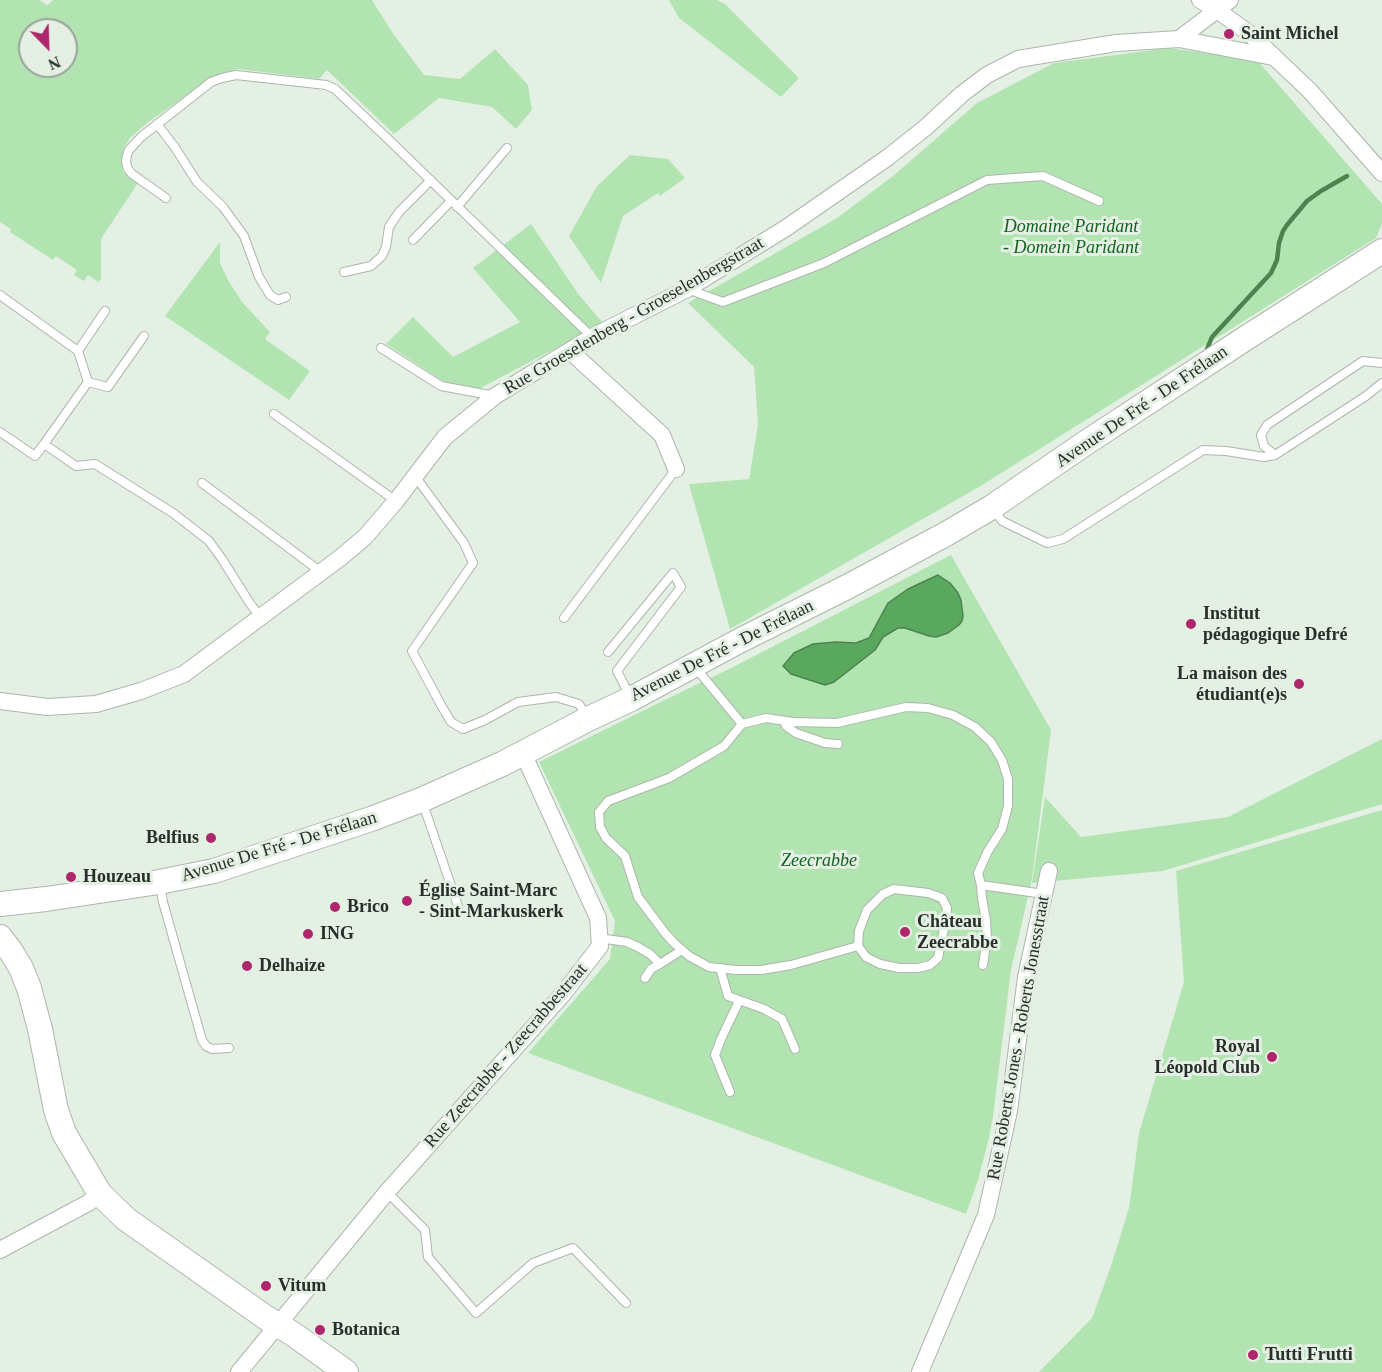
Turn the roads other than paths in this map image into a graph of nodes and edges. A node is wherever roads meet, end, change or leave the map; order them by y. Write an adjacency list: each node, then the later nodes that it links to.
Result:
1 (1200, 0): 2 (street)
2 (1224, 5): 3 (street); 4 (street)
3 (1179, 39): 4 (street, Rue Groeselenberg - Groeselenbergstraat); 15 (street, Rue Groeselenberg - Groeselenbergstraat)
4 (1273, 57): 7 (street)
5 (158, 124): 8 (lane); 9 (lane); 17 (lane)
6 (507, 148): 11 (lane)
7 (1382, 173)
8 (431, 180): 11 (lane); 14 (lane)
9 (166, 198)
10 (1099, 201): 15 (lane)
11 (454, 204): 12 (lane); 20 (lane)
12 (413, 240)
13 (1382, 251): 36 (main road, Avenue De Fré - De Frélaan)
14 (344, 272)
15 (687, 289): 20 (street, Rue Groeselenberg - Groeselenbergstraat)
16 (0, 295): 22 (lane)
17 (286, 297)
18 (105, 311): 22 (lane)
19 (144, 336): 25 (lane)
20 (592, 337): 23 (street, Rue Groeselenberg - Groeselenbergstraat)
21 (381, 348): 27 (lane)
22 (78, 351): 25 (lane)
23 (570, 351): 27 (street, Rue Groeselenberg - Groeselenbergstraat); 32 (street)
24 (1382, 363): 31 (lane)
25 (88, 382): 30 (lane)
26 (1382, 383): 31 (lane)
27 (495, 396): 33 (street, Rue Groeselenberg - Groeselenbergstraat)
28 (274, 414): 35 (lane)
29 (0, 432): 30 (lane)
30 (44, 444): 38 (lane)
31 (1275, 455): 36 (lane)
32 (676, 469): 39 (lane)
33 (415, 476): 35 (street, Rue Groeselenberg - Groeselenbergstraat); 44 (lane)
34 (202, 483): 37 (lane)
35 (396, 501): 37 (street, Rue Groeselenberg - Groeselenbergstraat)
36 (992, 507): 41 (main road, Avenue De Fré - De Frélaan)
37 (321, 572): 38 (street, Rue Groeselenberg - Groeselenbergstraat)
38 (261, 618): 43 (street, Rue Groeselenberg - Groeselenbergstraat)
39 (564, 618)
40 (608, 652): 42 (lane)
41 (693, 664): 42 (main road, Avenue De Fré - De Frélaan); 46 (lane)
42 (631, 699): 44 (main road, Avenue De Fré - De Frélaan)
43 (0, 701)
44 (588, 719): 48 (main road, Avenue De Fré - De Frélaan)
45 (784, 721): 46 (lane); 47 (lane); 52 (lane)
46 (742, 724): 59 (lane)
47 (838, 744)
48 (524, 753): 49 (main road, Avenue De Fré - De Frélaan); 57 (street)
49 (421, 800): 51 (main road, Avenue De Fré - De Frélaan); 55 (lane)
50 (1049, 871): 53 (street, Rue Roberts Jones - Roberts Jonesstraat)
51 (159, 882): 54 (main road, Avenue De Fré - De Frélaan); 65 (lane)
52 (981, 885): 53 (lane); 61 (lane)
53 (1044, 894): 75 (street, Rue Roberts Jones - Roberts Jonesstraat)
54 (0, 904)
55 (458, 906)
56 (0, 937): 69 (main road)
57 (599, 938): 60 (lane); 68 (street, Rue Zeecrabbe - Zeecrabbestraat)
58 (858, 946): 58 (lane); 62 (lane)
59 (682, 950): 60 (lane); 62 (lane)
60 (660, 964): 63 (lane)
61 (983, 965)
62 (720, 968): 64 (lane)
63 (645, 978)
64 (739, 1001): 66 (lane); 67 (lane)
65 (229, 1048)
66 (795, 1048)
67 (730, 1092)
68 (387, 1192): 71 (lane); 72 (street, Rue Zeecrabbe - Zeecrabbestraat)
69 (100, 1194): 70 (street); 72 (main road)
70 (0, 1250)
71 (626, 1303)
72 (278, 1325): 73 (street, Rue Zeecrabbe - Zeecrabbestraat); 74 (main road)
73 (239, 1372)
74 (346, 1372)
75 (920, 1372)

